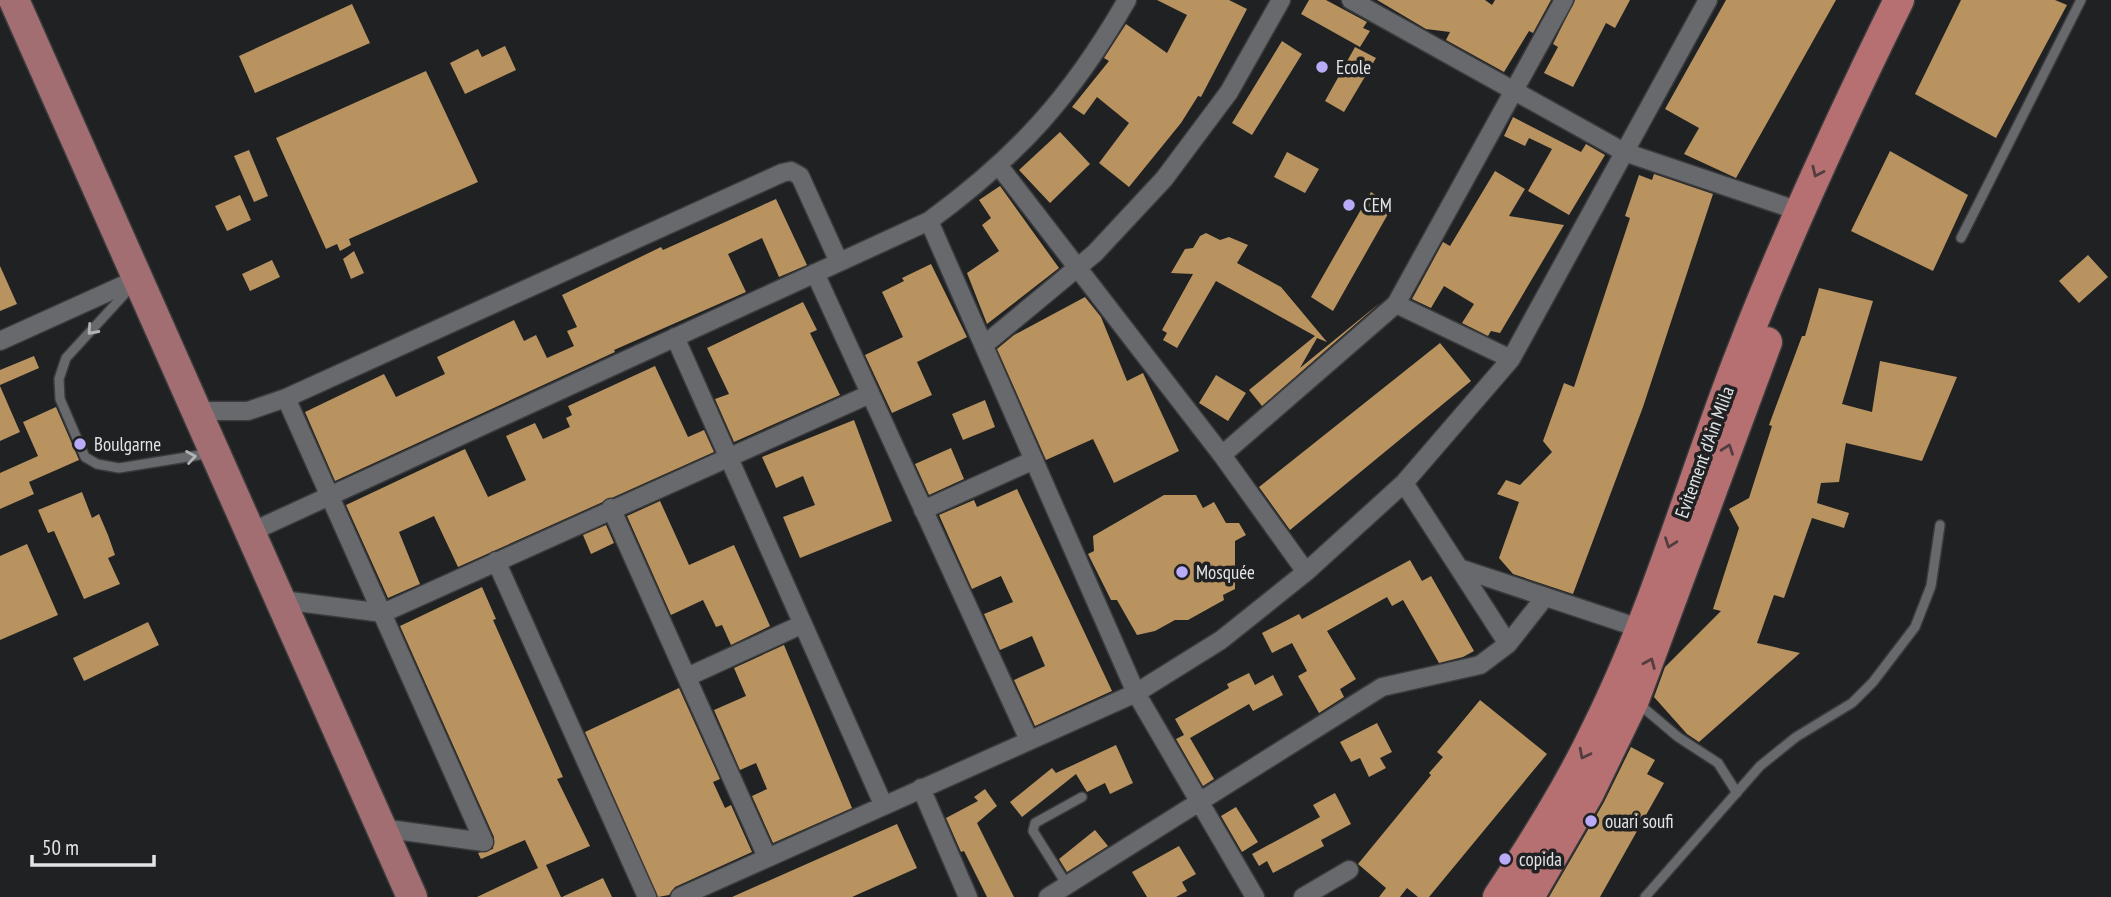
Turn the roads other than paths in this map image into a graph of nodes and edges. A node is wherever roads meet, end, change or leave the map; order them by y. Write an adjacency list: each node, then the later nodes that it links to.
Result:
1 (14, 0): 19 (main road)
2 (1127, 0): 12 (street)
3 (1281, 0): 17 (street)
4 (1351, 0): 10 (street)
5 (1564, 0): 10 (street)
6 (1708, 0): 11 (street)
7 (1899, 0): 13 (highway, Evitement d'Ain Mlila, one-way to 13)
8 (1919, 0): 49 (highway, Evitement d'Ain Mlila, one-way to 8)
9 (2081, 0): 15 (lane)
10 (1517, 91): 11 (street); 20 (street)
11 (1624, 152): 13 (street); 24 (street)
12 (999, 166): 14 (street); 17 (street)
13 (1800, 211): 45 (highway, Evitement d'Ain Mlila, one-way to 45)
14 (929, 221): 16 (street); 23 (street)
15 (1961, 238)
16 (839, 262): 18 (street); 26 (street)
17 (1079, 266): 23 (street); 29 (street)
18 (815, 273): 21 (street); 25 (street)
19 (137, 279): 22 (street); 27 (main road); 28 (lane, one-way to 28)
20 (1396, 304): 24 (street); 29 (street)
21 (675, 337): 30 (street); 33 (street)
22 (0, 341)
23 (984, 345): 31 (street)
24 (1511, 359): 32 (street)
25 (870, 394): 30 (street); 35 (street)
26 (286, 398): 27 (street); 33 (street)
27 (197, 411): 28 (main road)
28 (216, 453): 37 (main road)
29 (1222, 455): 40 (street)
30 (729, 456): 34 (street); 44 (street)
31 (1034, 460): 35 (street); 48 (street)
32 (1404, 483): 39 (street); 40 (street)
33 (330, 496): 37 (street); 43 (street)
34 (611, 508): 38 (street); 47 (street)
35 (923, 510): 50 (street)
36 (1940, 525): 52 (lane)
37 (251, 532): 42 (main road)
38 (496, 561): 43 (street); 61 (street)
39 (1459, 568): 41 (street); 46 (street)
40 (1306, 572): 48 (street)
41 (1545, 597): 45 (street); 46 (street)
42 (282, 600): 43 (street); 56 (main road)
43 (383, 613): 56 (street)
44 (803, 624): 47 (street); 55 (street)
45 (1639, 628): 67 (highway, Evitement d'Ain Mlila, one-way to 67)
46 (1508, 644): 54 (street)
47 (687, 677): 57 (street)
48 (1136, 693): 50 (street); 54 (street)
49 (1634, 700): 52 (lane); 68 (highway, Evitement d'Ain Mlila)
50 (1029, 740): 51 (street)
51 (921, 788): 55 (street); 63 (street)
52 (1737, 793): 69 (lane)
53 (1082, 797): 59 (lane)
54 (1201, 801): 59 (street); 65 (street)
55 (883, 804): 57 (street)
56 (381, 828): 60 (main road)
57 (767, 856): 62 (street)
58 (1349, 870): 66 (street)
59 (1067, 885): 64 (street)
60 (412, 897)
61 (647, 897)
62 (680, 897)
63 (968, 897)
64 (1048, 897)
65 (1255, 897)
66 (1303, 897)
67 (1498, 897)
68 (1529, 897)
69 (1645, 897)

